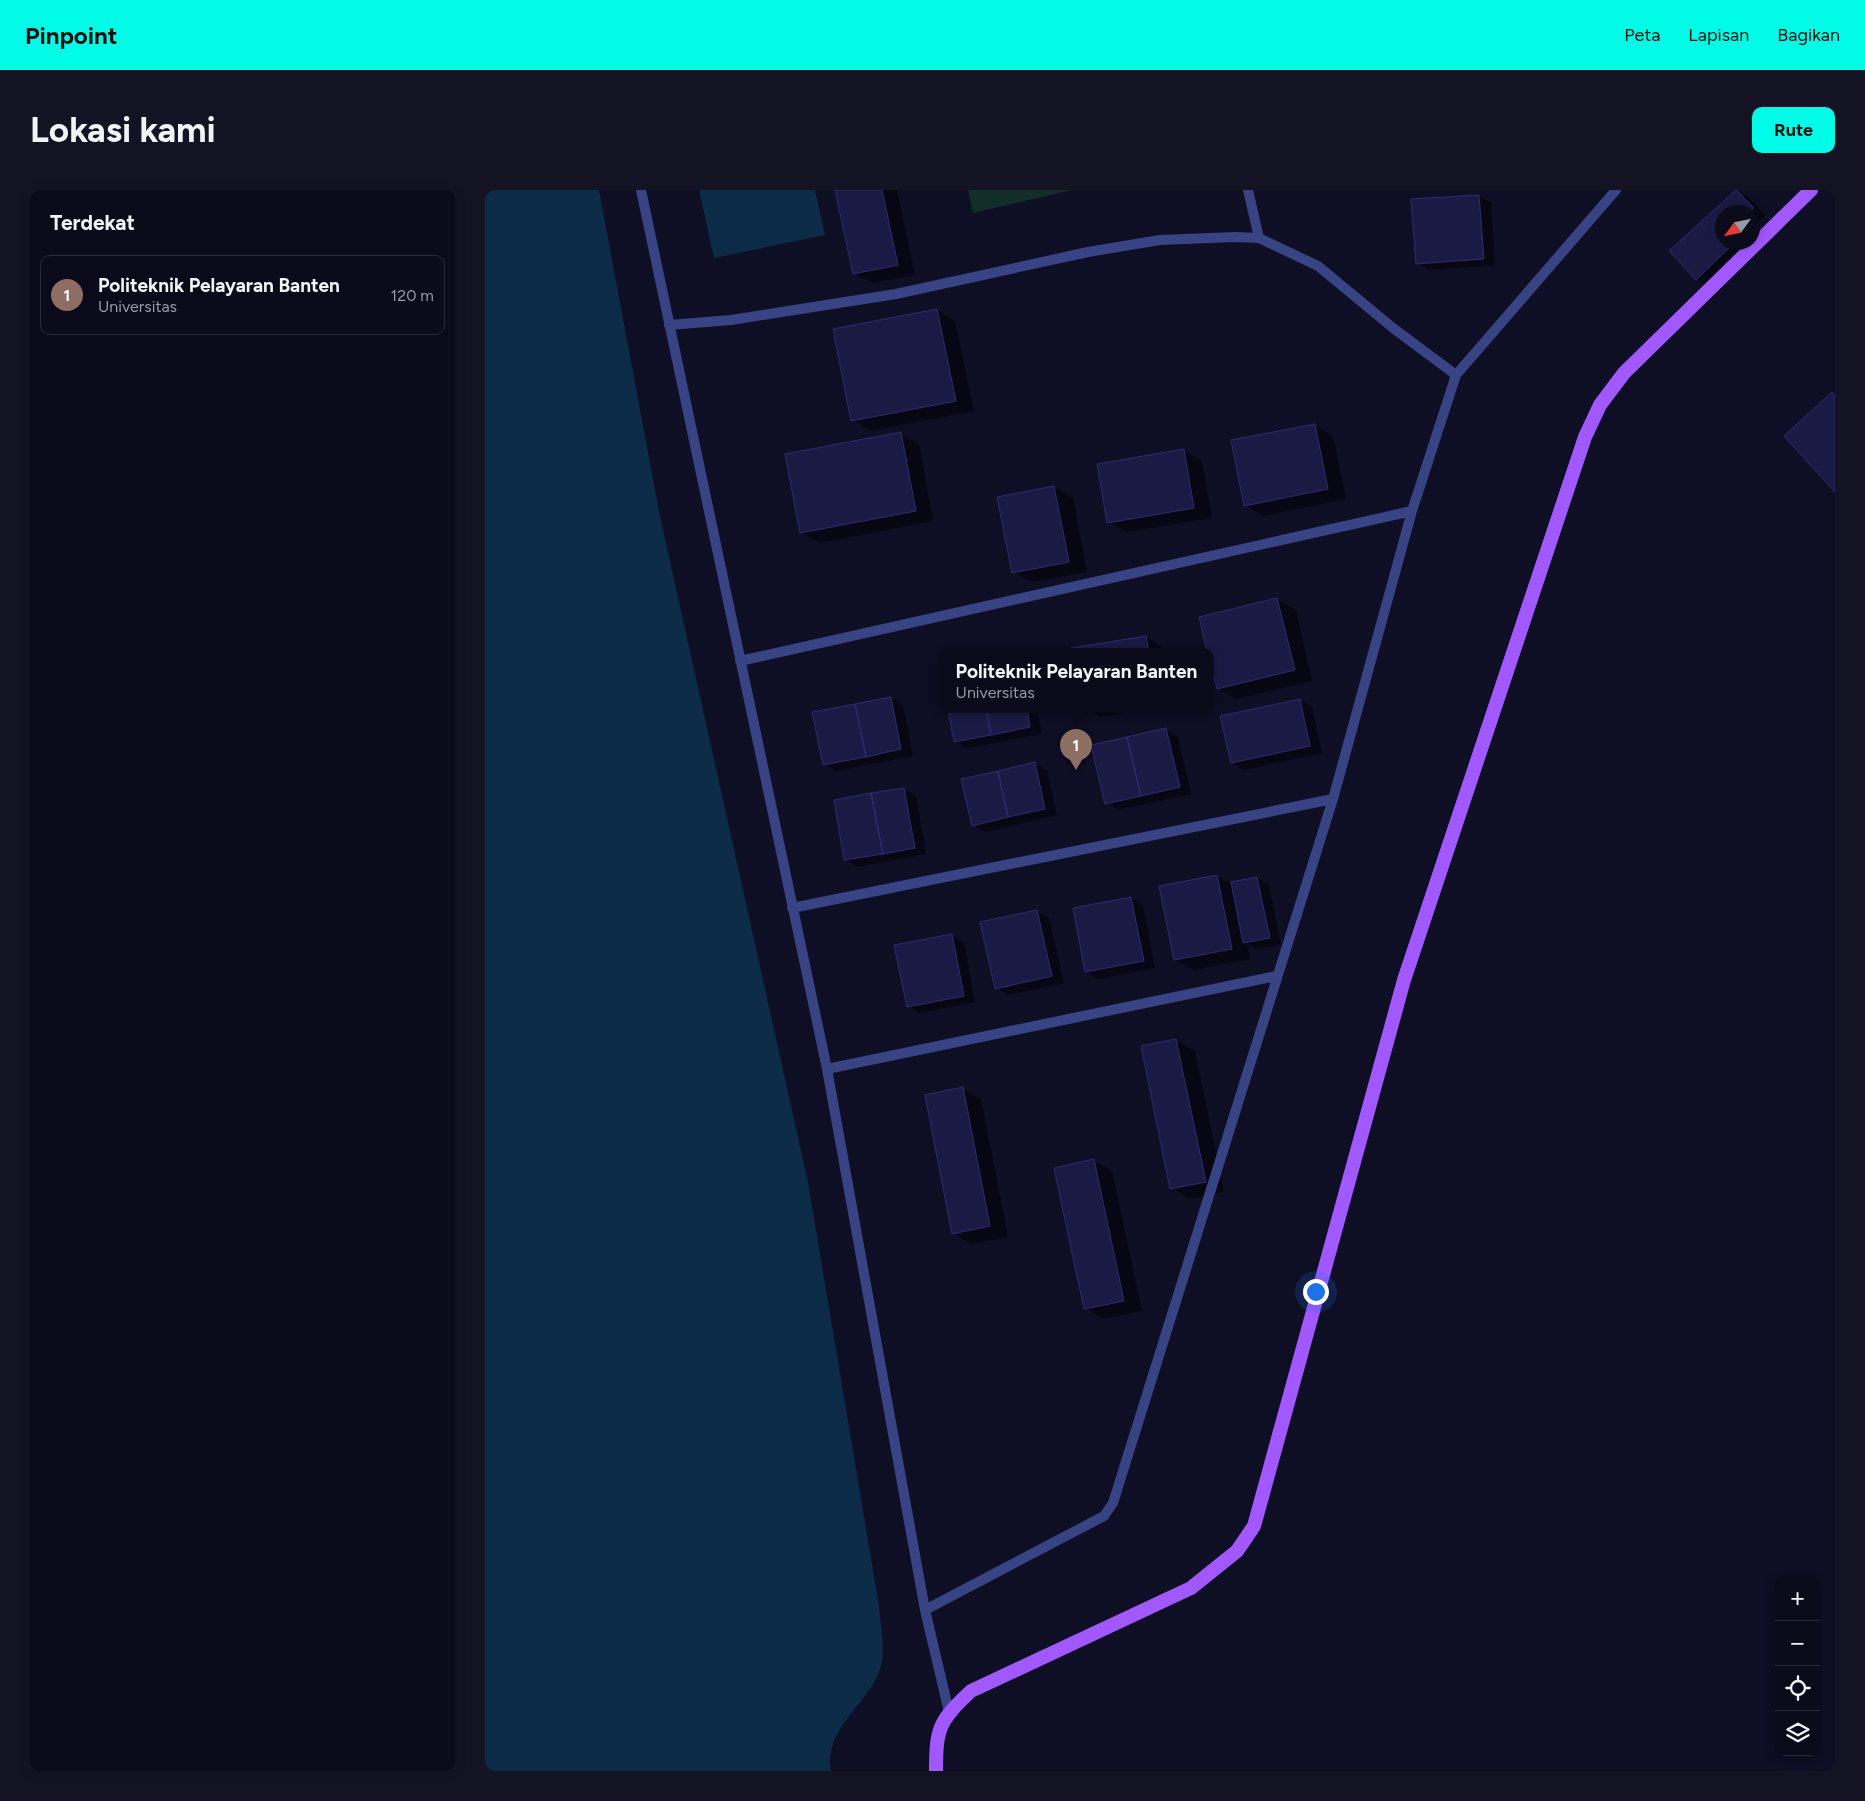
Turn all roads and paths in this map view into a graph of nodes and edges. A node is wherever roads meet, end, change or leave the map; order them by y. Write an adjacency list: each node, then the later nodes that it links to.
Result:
1 (641, 190): 6 (street)
2 (1248, 190): 5 (street)
3 (1617, 190): 7 (street)
4 (1811, 190): 15 (main road)
5 (1259, 238): 6 (street); 7 (street)
6 (669, 325): 9 (street)
7 (1456, 375): 8 (street)
8 (1413, 511): 9 (street); 10 (street)
9 (740, 661): 11 (street)
10 (1333, 799): 11 (street); 12 (street)
11 (792, 908): 13 (street)
12 (1277, 976): 13 (street); 14 (street)
13 (827, 1069): 14 (street)
14 (925, 1610): 15 (street)
15 (949, 1712): 16 (main road)
16 (936, 1771)

